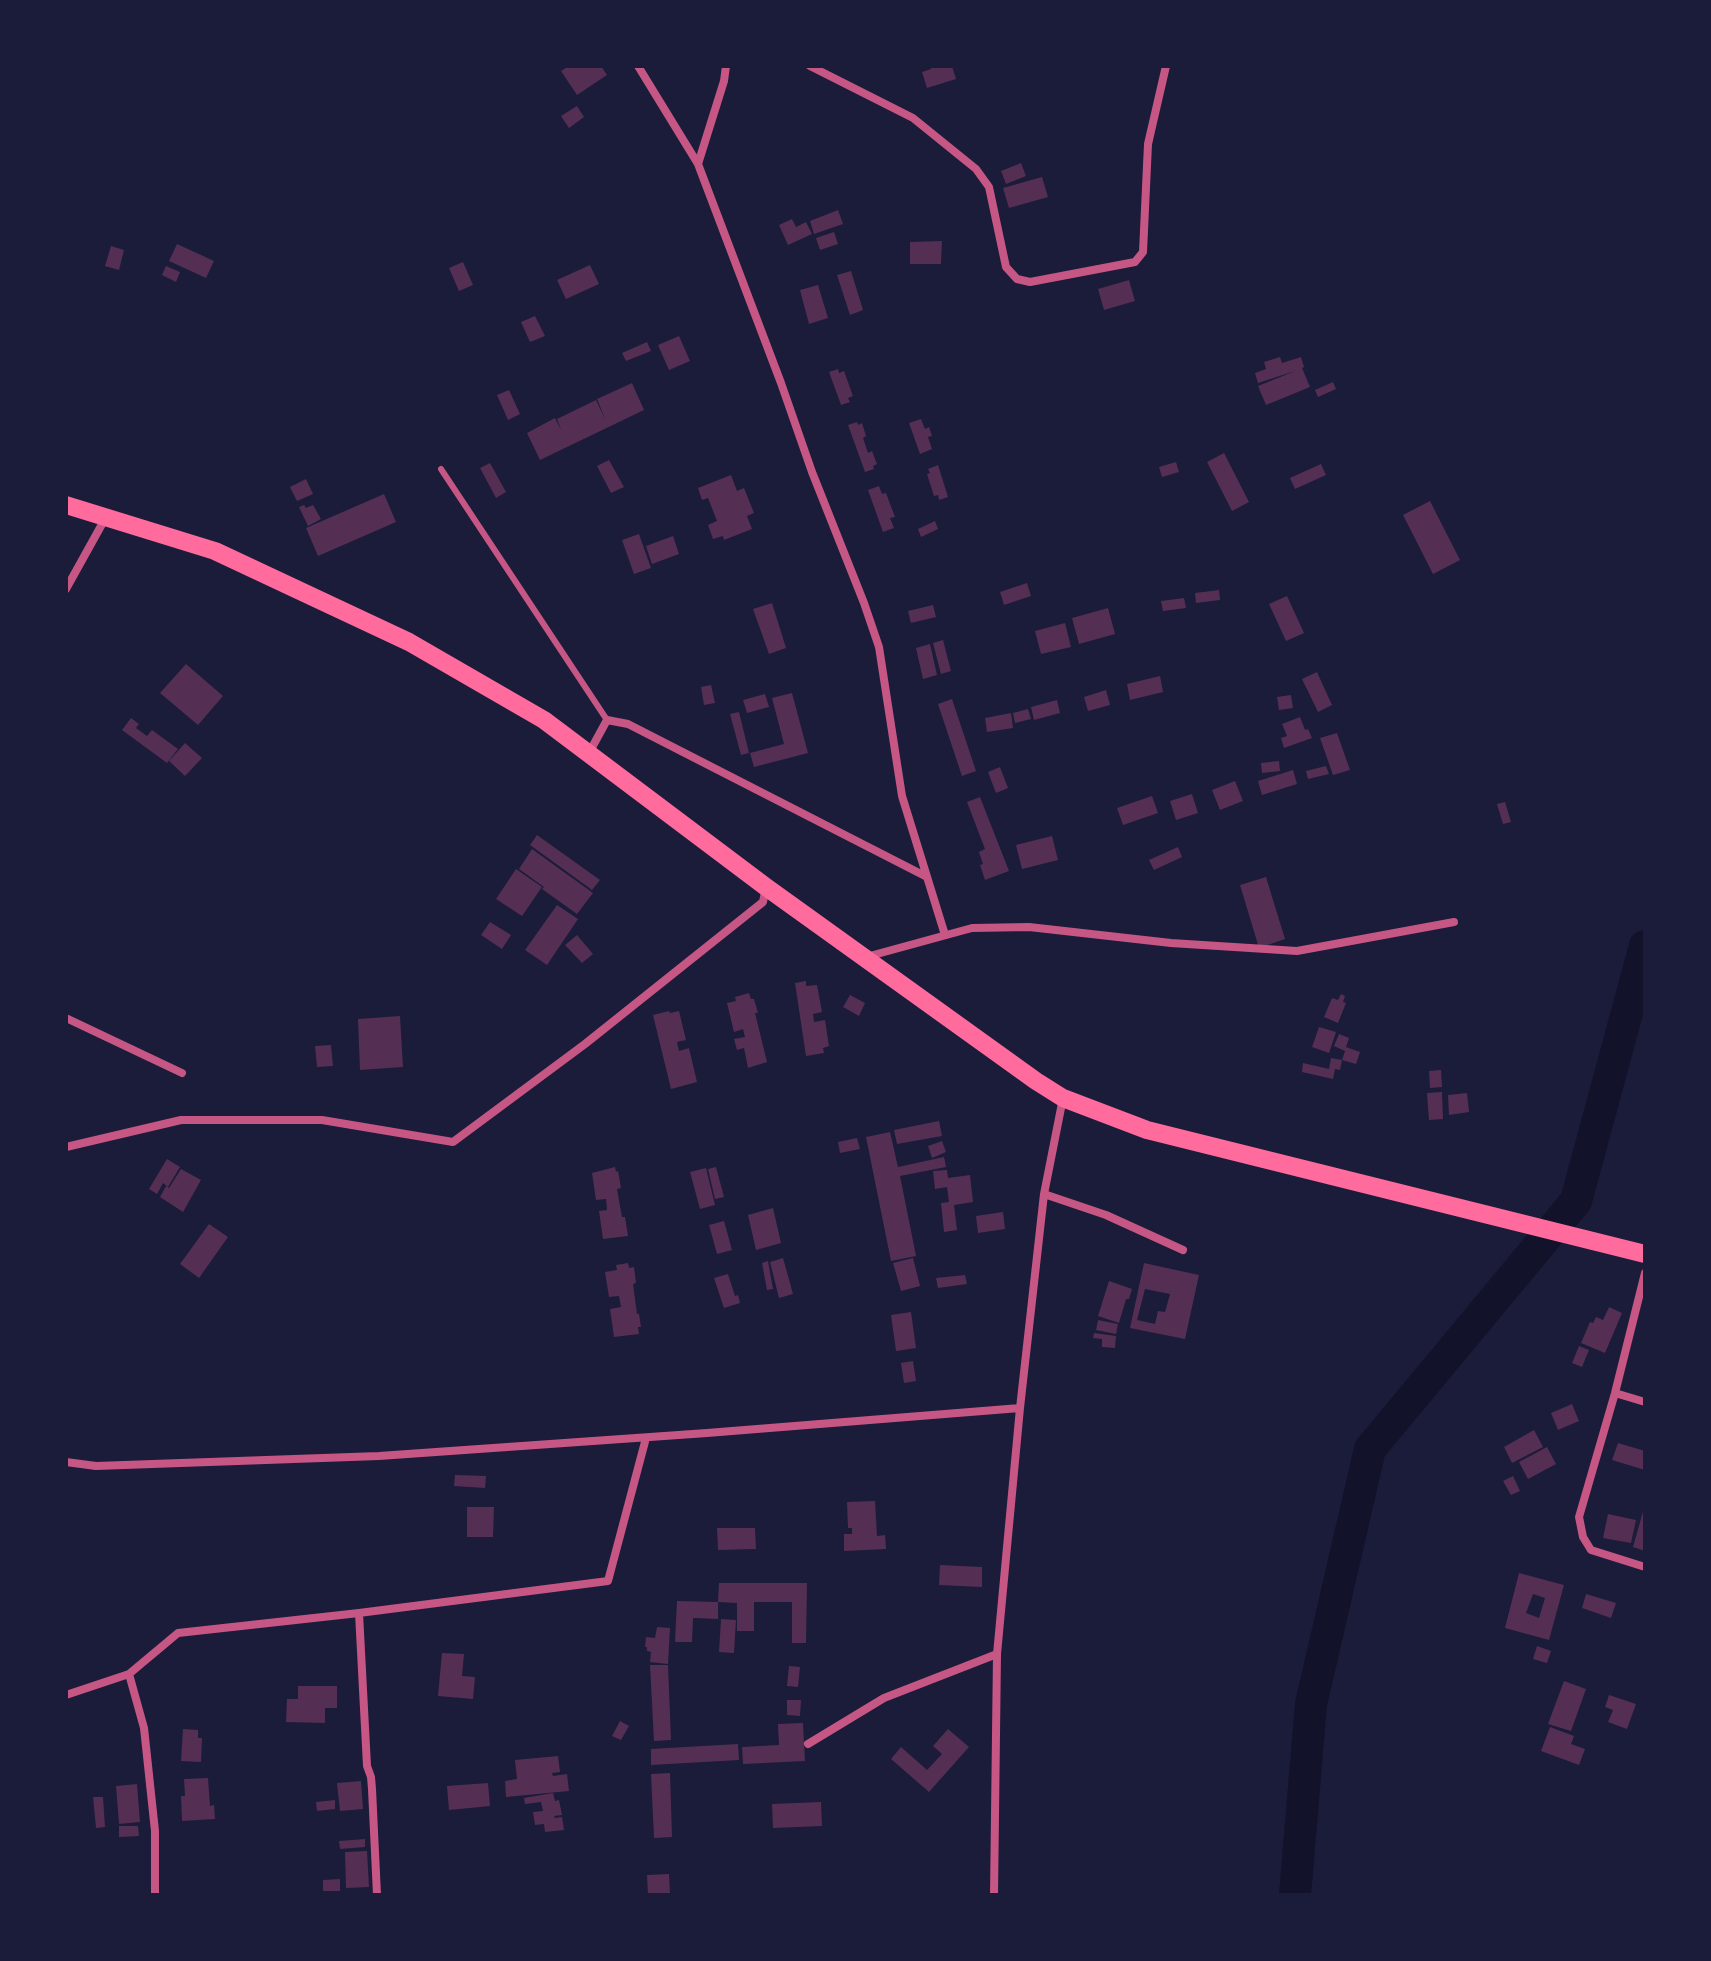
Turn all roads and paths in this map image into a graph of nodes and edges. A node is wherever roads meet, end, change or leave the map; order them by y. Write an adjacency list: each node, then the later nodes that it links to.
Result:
1 (638, 66): 5 (street)
2 (726, 66): 5 (street)
3 (810, 66): 4 (street)
4 (1166, 66)
5 (698, 164): 12 (street)
6 (441, 469): 10 (lane)
7 (66, 505): 8 (main road)
8 (106, 516): 9 (street); 11 (main road)
9 (66, 589)
10 (607, 720): 11 (street); 12 (street)
11 (588, 753): 13 (main road)
12 (927, 877): 15 (street)
13 (766, 887): 16 (main road); 20 (street)
14 (1454, 922): 15 (street)
15 (945, 935): 16 (street)
16 (864, 957): 19 (main road)
17 (66, 1018): 18 (street)
18 (182, 1073)
19 (1063, 1098): 21 (street); 23 (main road)
20 (66, 1147)
21 (1044, 1194): 22 (street); 27 (street)
22 (1183, 1250)
23 (1645, 1254)
24 (1645, 1273): 25 (street)
25 (1615, 1393): 26 (street); 30 (street)
26 (1645, 1402)
27 (1020, 1408): 28 (street); 32 (street)
28 (646, 1438): 29 (street); 31 (street)
29 (66, 1462)
30 (1645, 1567)
31 (359, 1613): 33 (street); 37 (street)
32 (997, 1654): 35 (street); 38 (street)
33 (129, 1674): 34 (street); 36 (street)
34 (66, 1695)
35 (808, 1744)
36 (155, 1895)
37 (377, 1895)
38 (994, 1895)

